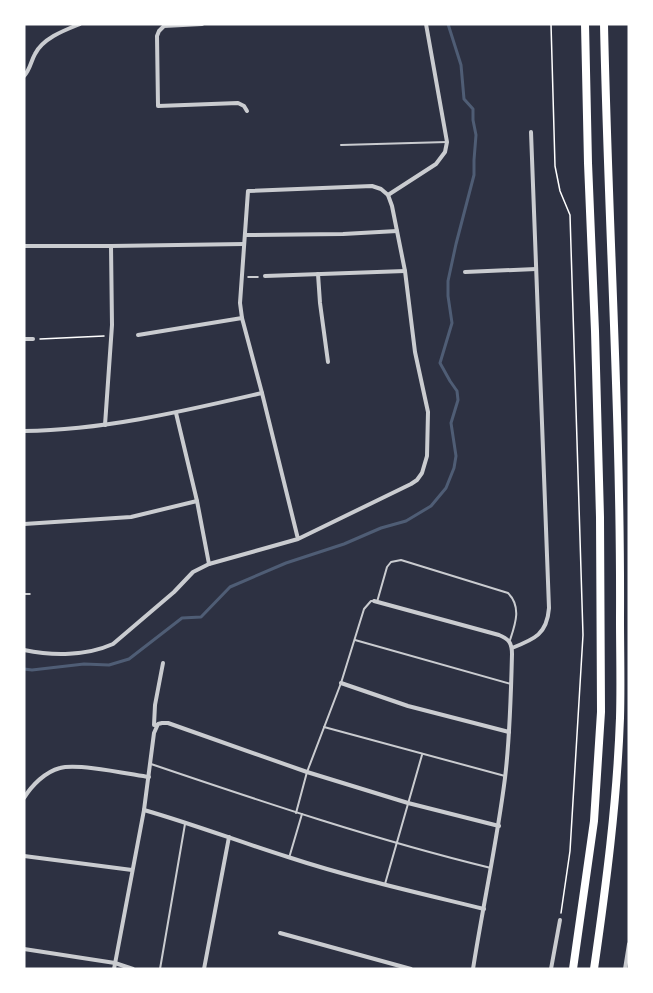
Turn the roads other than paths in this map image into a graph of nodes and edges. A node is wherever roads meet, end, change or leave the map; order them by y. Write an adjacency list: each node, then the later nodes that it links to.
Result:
1 (80, 24): 6 (street)
2 (202, 24): 7 (street)
3 (426, 24): 9 (street)
4 (585, 24): 79 (highway)
5 (604, 24): 80 (highway)
6 (24, 76)
7 (247, 111)
8 (531, 132): 17 (street)
9 (447, 142): 10 (lane); 11 (street)
10 (341, 145)
11 (388, 195): 12 (street); 13 (street)
12 (397, 231): 13 (street); 18 (street)
13 (245, 235): 14 (street)
14 (244, 244): 16 (street); 22 (street)
15 (24, 246): 16 (street)
16 (111, 246): 29 (street)
17 (536, 269): 19 (street); 39 (street)
18 (405, 271): 20 (street); 34 (street)
19 (465, 272)
20 (318, 274): 21 (street); 26 (street)
21 (265, 276)
22 (242, 318): 23 (street); 27 (street)
23 (138, 335)
24 (24, 339): 25 (street)
25 (33, 339)
26 (328, 362)
27 (262, 393): 28 (street); 34 (street)
28 (176, 413): 29 (street); 32 (street)
29 (105, 425): 30 (street)
30 (24, 431)
31 (24, 478): 33 (lane)
32 (197, 501): 33 (street); 35 (street)
33 (24, 524)
34 (298, 539): 35 (street)
35 (209, 564): 40 (street)
36 (376, 601): 37 (lane); 38 (street); 38 (lane)
37 (355, 640): 42 (lane); 43 (lane)
38 (510, 640): 39 (street)
39 (512, 648): 43 (street)
40 (24, 650)
41 (163, 663): 44 (street)
42 (341, 683): 45 (lane); 46 (street)
43 (511, 684): 46 (street)
44 (158, 724): 48 (street); 49 (street)
45 (324, 727): 47 (lane); 49 (lane)
46 (509, 732): 50 (street)
47 (422, 754): 50 (lane); 53 (lane)
48 (150, 764): 51 (street); 55 (lane)
49 (307, 772): 53 (street); 55 (lane)
50 (505, 776): 58 (street)
51 (149, 777): 52 (street); 54 (street)
52 (24, 798)
53 (408, 803): 58 (street); 60 (lane)
54 (144, 810): 57 (street); 64 (street)
55 (296, 813): 56 (lane)
56 (302, 814): 60 (lane); 62 (lane)
57 (185, 822): 59 (street); 74 (lane)
58 (499, 826): 63 (street)
59 (229, 837): 62 (street); 75 (street)
60 (397, 843): 63 (lane); 65 (lane)
61 (24, 856): 64 (street)
62 (289, 858): 65 (street)
63 (491, 868): 66 (street)
64 (132, 870): 71 (street)
65 (385, 884): 66 (street)
66 (484, 909): 77 (street)
67 (560, 920): 78 (street)
68 (280, 933): 76 (street)
69 (629, 945): 81 (street)
70 (24, 949): 71 (street)
71 (115, 963): 72 (street); 73 (street)
72 (114, 969)
73 (133, 969)
74 (160, 969)
75 (204, 969)
76 (411, 969)
77 (473, 969)
78 (551, 969)
79 (573, 969)
80 (594, 969)
81 (625, 969)

